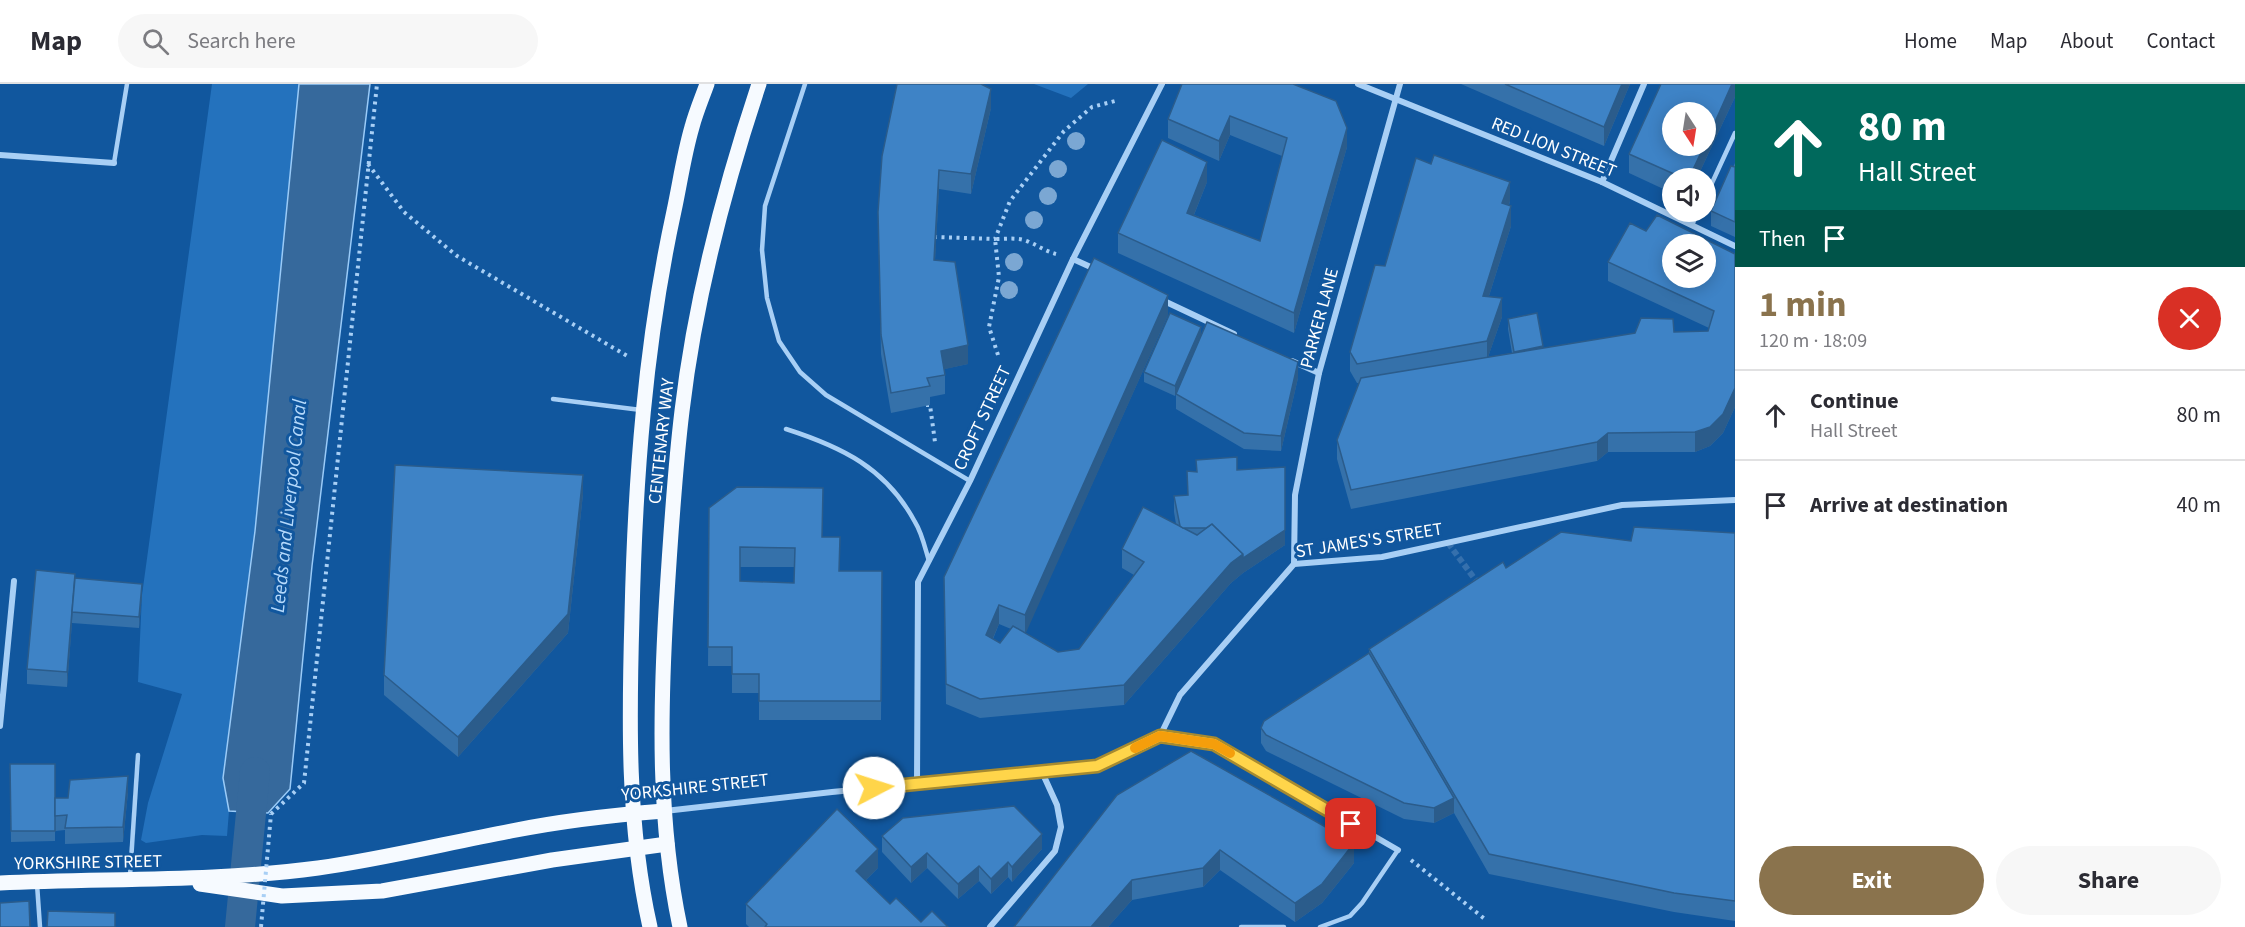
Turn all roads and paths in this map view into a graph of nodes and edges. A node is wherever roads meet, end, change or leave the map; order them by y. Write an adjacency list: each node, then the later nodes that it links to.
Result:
1 (127, 84): 14 (lane)
2 (377, 84): 15 (path)
3 (707, 84): 29 (main road, CENTENARY WAY)
4 (759, 84): 46 (main road, CENTENARY WAY)
5 (805, 84): 35 (lane)
6 (1162, 84): 23 (street, CROFT STREET)
7 (1358, 84): 10 (street, RED LION STREET)
8 (1400, 84): 10 (street, PARKER LANE)
9 (1644, 84): 17 (street)
10 (1394, 98): 17 (street, RED LION STREET); 30 (street, PARKER LANE)
11 (1116, 101): 21 (path)
12 (1735, 133): 16 (lane)
13 (0, 155): 14 (street)
14 (114, 164)
15 (368, 164): 29 (path); 57 (path, bridge)
16 (1716, 174)
17 (1602, 182): 19 (street, RED LION STREET)
18 (1693, 222): 19 (lane)
19 (1692, 225): 22 (street, RED LION STREET)
20 (926, 236): 21 (path)
21 (995, 239): 23 (path); 27 (path)
22 (1735, 246)
23 (1073, 259): 24 (street); 36 (street, CROFT STREET)
24 (1100, 271)
25 (1152, 296): 26 (street)
26 (1246, 339)
27 (998, 355)
28 (1288, 359): 30 (street)
29 (647, 368): 33 (main road, CENTENARY WAY)
30 (1319, 373): 39 (street, PARKER LANE)
31 (553, 399): 33 (lane)
32 (922, 404): 35 (path)
33 (643, 410): 47 (main road, CENTENARY WAY)
34 (786, 429): 38 (lane)
35 (927, 456): 36 (lane)
36 (970, 481): 38 (street, CROFT STREET)
37 (1735, 499): 39 (street, ST JAMES'S STREET)
38 (929, 561): 45 (street, CROFT STREET)
39 (1294, 564): 42 (street, ST JAMES'S STREET)
40 (14, 581): 41 (street)
41 (0, 726)
42 (1160, 736): 44 (street, YORKSHIRE STREET); 50 (street)
43 (138, 755): 51 (lane)
44 (1042, 772): 45 (street, YORKSHIRE STREET); 60 (street)
45 (917, 784): 46 (street, YORKSHIRE STREET)
46 (664, 811): 47 (main road, YORKSHIRE STREET); 48 (main road, CENTENARY WAY)
47 (633, 813): 49 (main road, CENTENARY WAY); 52 (main road, YORKSHIRE STREET)
48 (667, 844): 49 (main road, YORKSHIRE STREET); 59 (main road, CENTENARY WAY)
49 (636, 848): 52 (main road, YORKSHIRE STREET); 58 (main road, CENTENARY WAY)
50 (1398, 850): 55 (path); 63 (lane)
51 (130, 879): 52 (main road, YORKSHIRE STREET); 53 (main road, YORKSHIRE STREET)
52 (177, 880)
53 (37, 881): 54 (main road, YORKSHIRE STREET); 56 (lane)
54 (0, 883)
55 (1486, 920)
56 (40, 927)
57 (261, 927)
58 (650, 927)
59 (680, 927)
60 (990, 927)
61 (1241, 927): 62 (lane)
62 (1284, 927)
63 (1320, 927)

